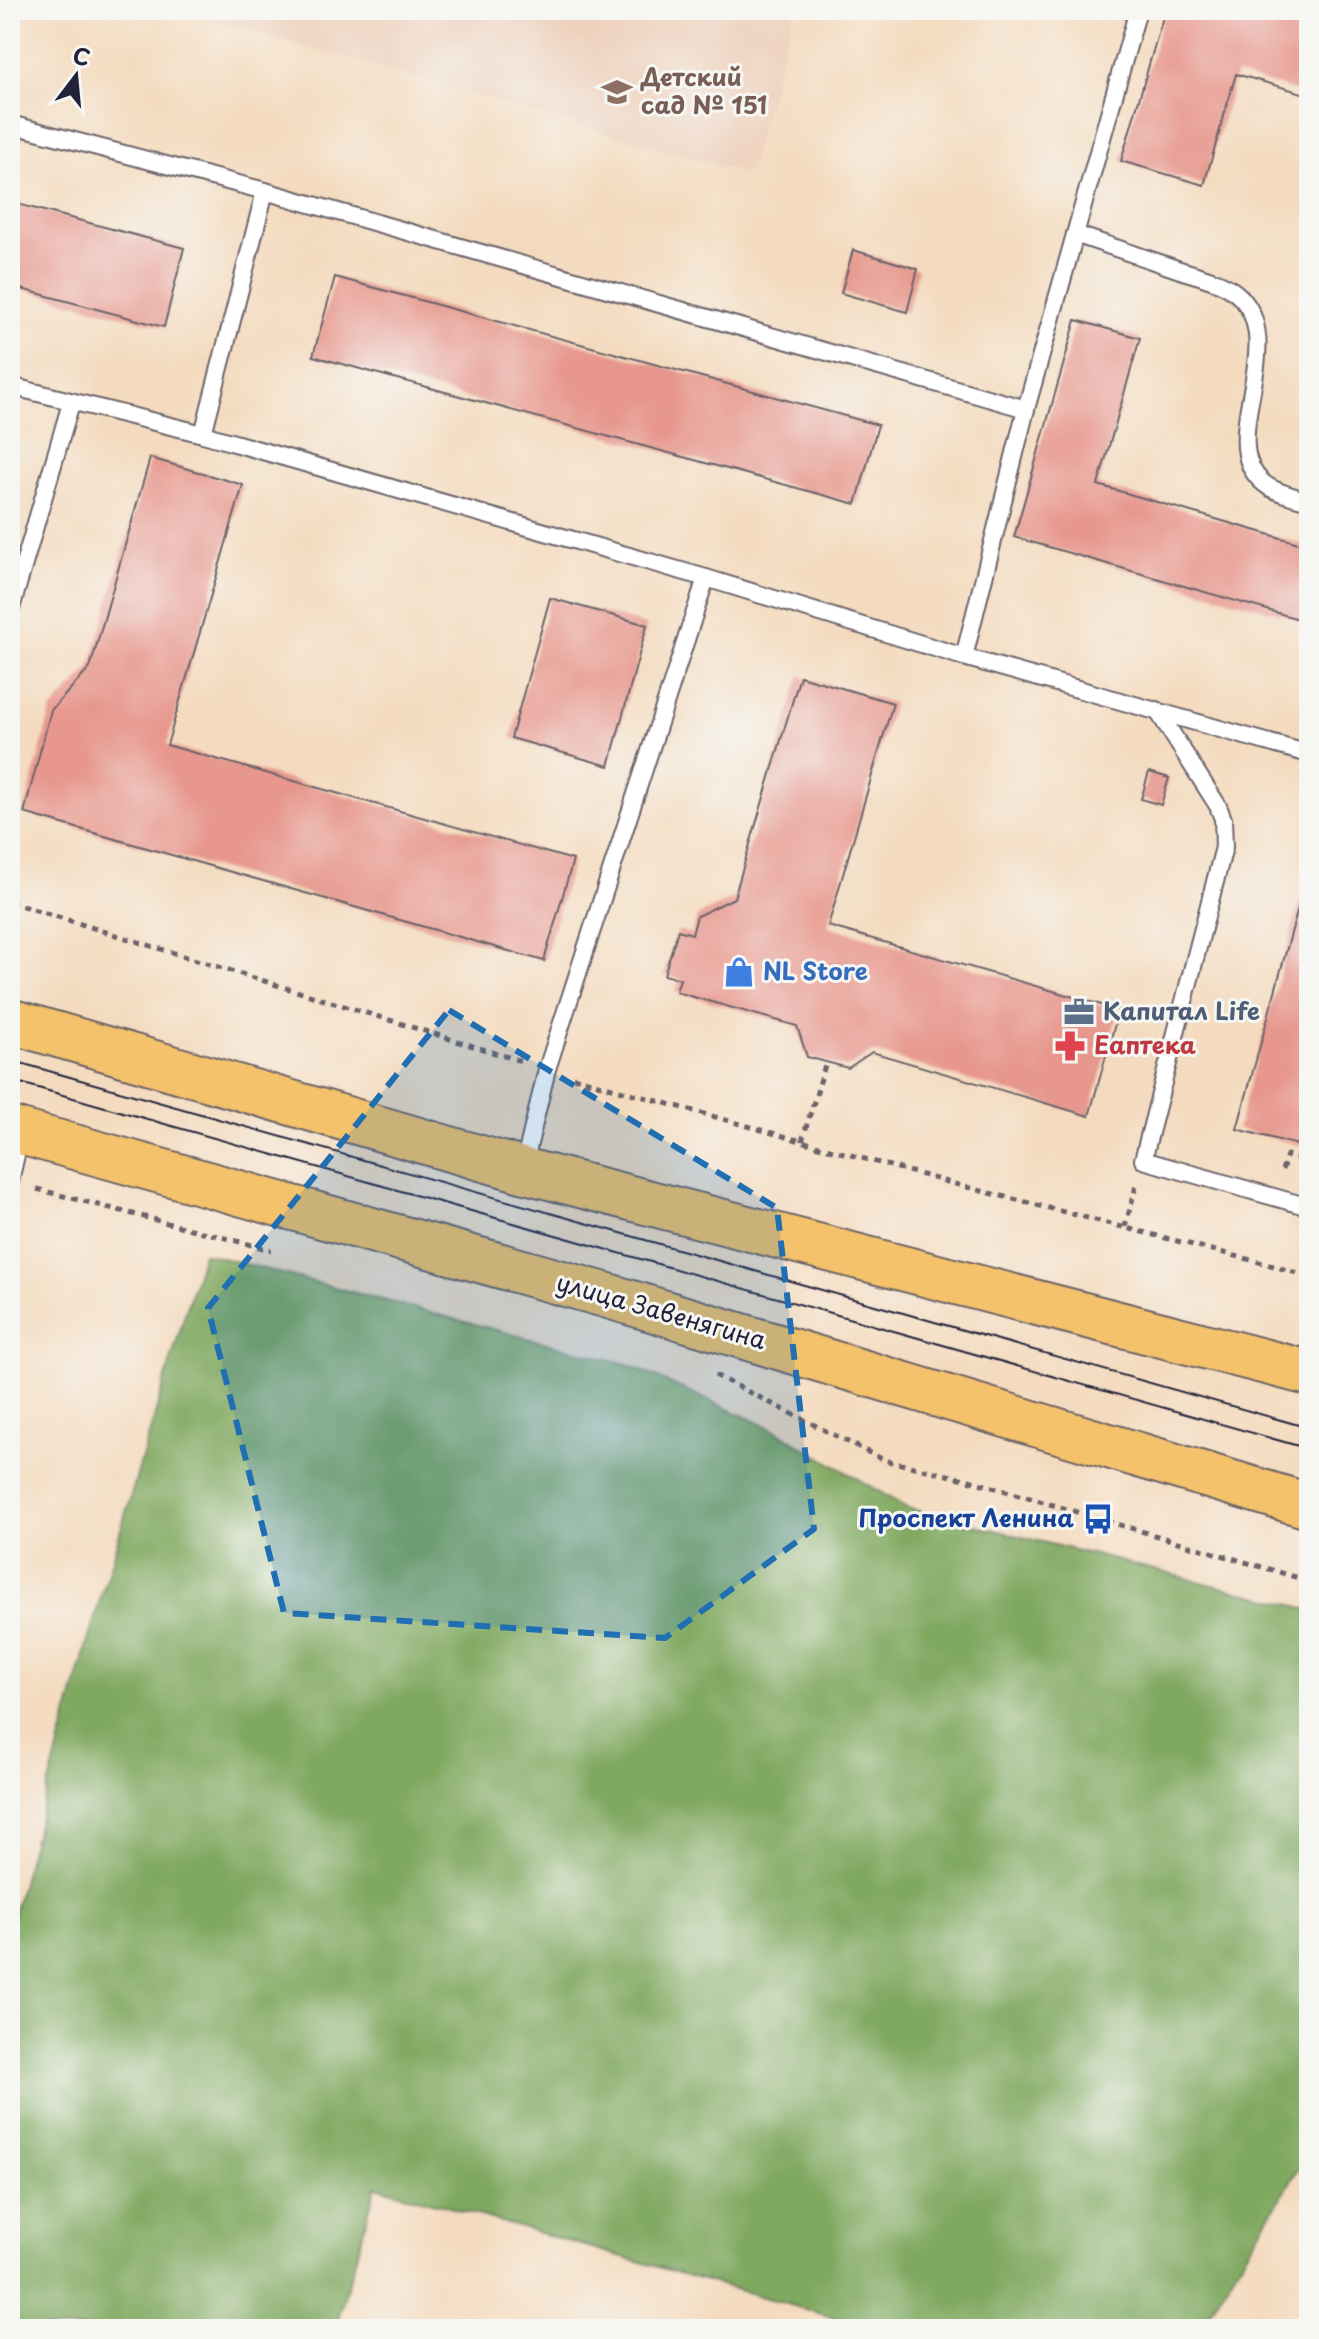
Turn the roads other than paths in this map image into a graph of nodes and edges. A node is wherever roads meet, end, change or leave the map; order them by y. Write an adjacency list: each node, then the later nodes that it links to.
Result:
1 (1138, 10): 4 (lane)
2 (10, 124): 3 (lane)
3 (265, 191): 7 (lane); 8 (lane)
4 (1075, 234): 7 (lane); 9 (lane)
5 (10, 386): 6 (lane)
6 (71, 403): 8 (lane); 11 (lane)
7 (1026, 409): 12 (lane)
8 (203, 434): 10 (lane)
9 (1309, 501)
10 (706, 578): 12 (lane); 17 (lane)
11 (10, 612)
12 (964, 657): 13 (lane)
13 (1157, 710): 14 (lane); 19 (lane)
14 (1309, 754)
15 (10, 1021): 17 (main road)
16 (16, 1130): 18 (lane); 21 (main road, улица Завенягина)
17 (522, 1170): 20 (main road)
18 (18, 1183)
19 (1309, 1207)
20 (1309, 1373)
21 (1309, 1506)

